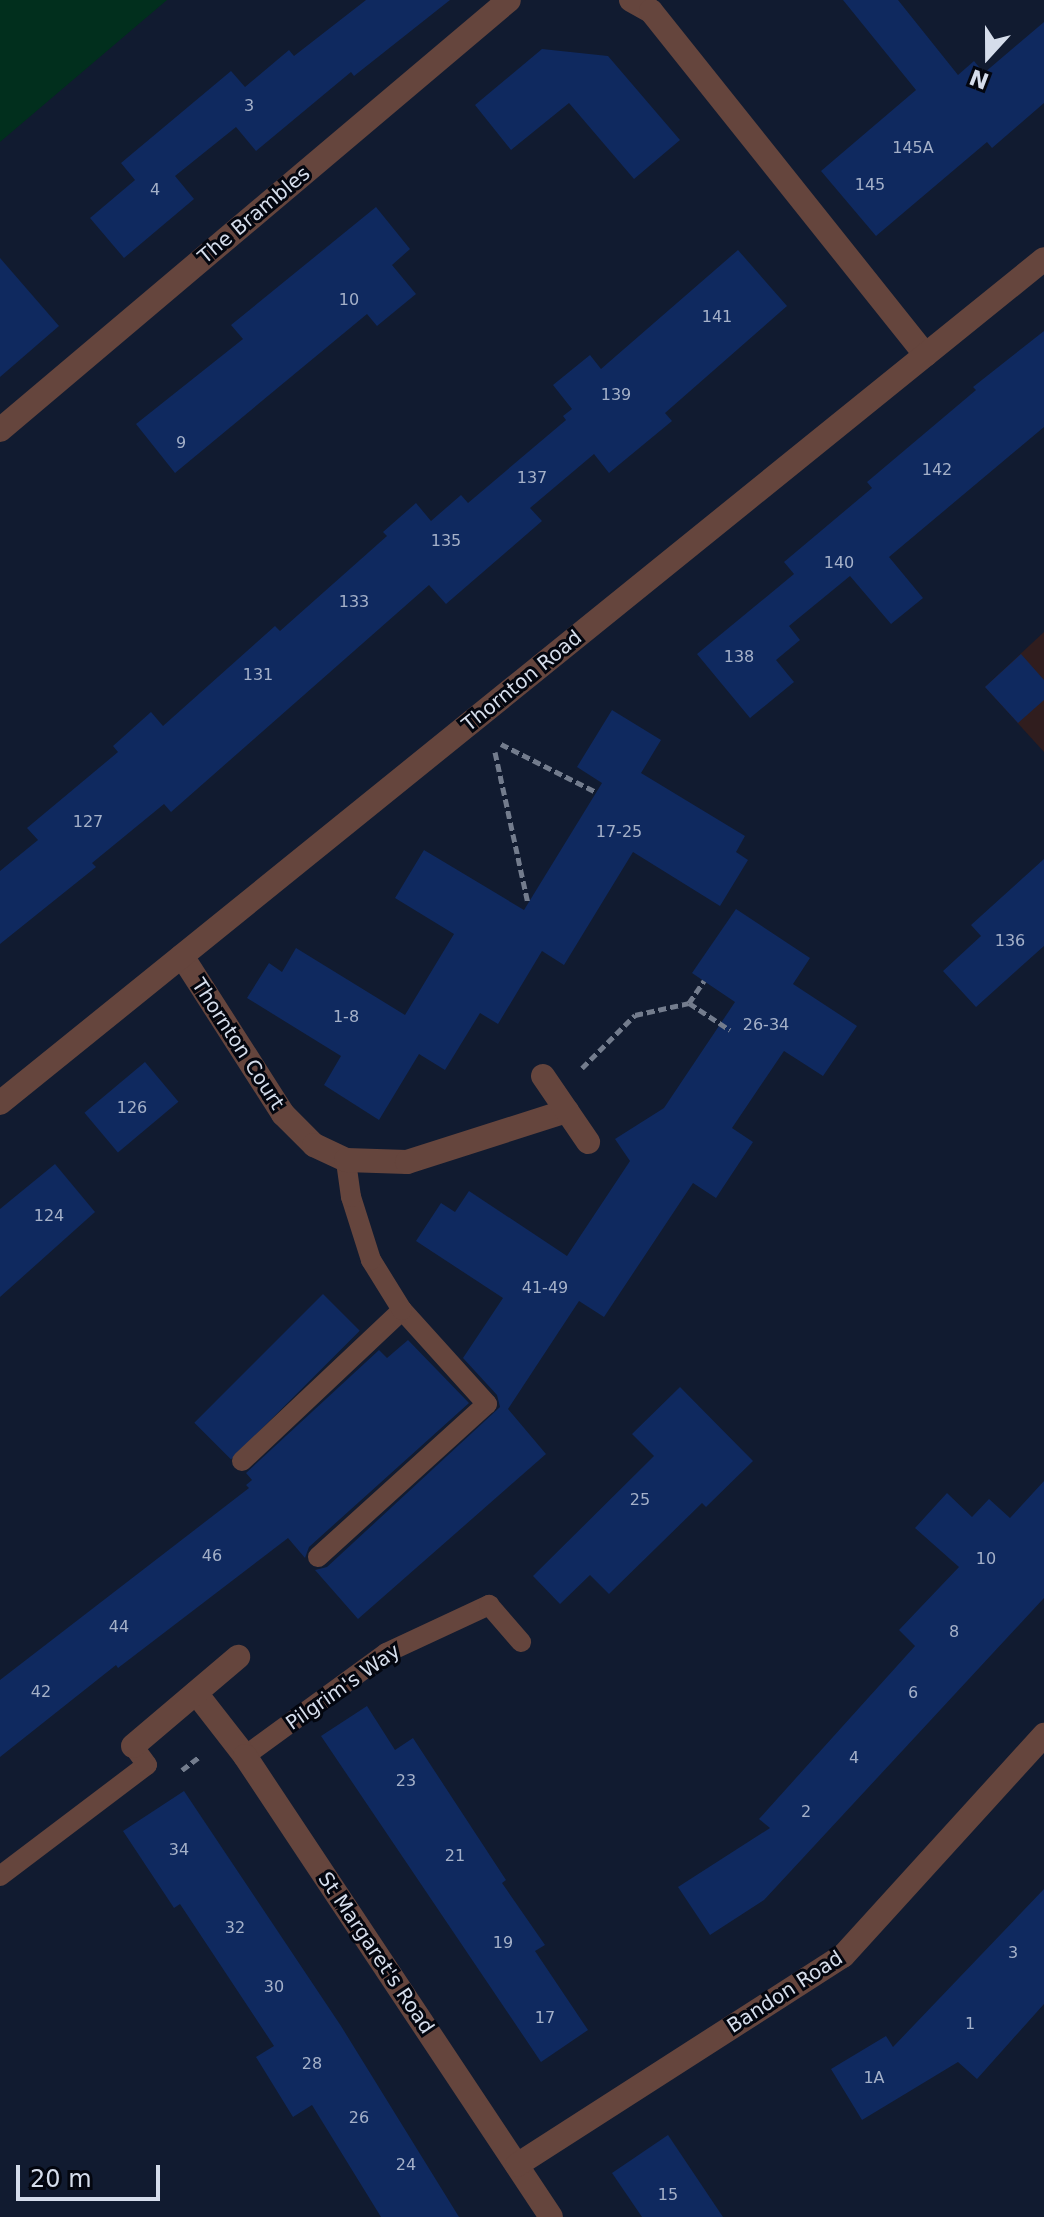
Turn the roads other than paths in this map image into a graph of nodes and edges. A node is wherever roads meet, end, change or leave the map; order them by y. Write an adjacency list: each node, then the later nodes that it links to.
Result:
1 (509, 0): 5 (street, The Brambles)
2 (631, 0): 4 (street)
3 (1044, 259): 4 (street, Thornton Road)
4 (926, 355): 6 (street, Thornton Road)
5 (0, 430)
6 (182, 956): 7 (street, Thornton Road); 9 (street, Thornton Court)
7 (0, 1103)
8 (588, 1142): 9 (street, Thornton Court)
9 (346, 1160): 10 (lane)
10 (402, 1310): 11 (lane); 12 (lane)
11 (242, 1461)
12 (318, 1557)
13 (521, 1642): 18 (lane, Pilgrim's Way)
14 (238, 1657): 15 (street)
15 (196, 1693): 17 (street); 18 (street, St Margaret's Road)
16 (1044, 1735): 20 (street, Bandon Road)
17 (133, 1746): 19 (lane)
18 (245, 1756): 20 (street, St Margaret's Road)
19 (0, 1876)
20 (517, 2165): 21 (street, St Margaret's Road)
21 (551, 2217)

